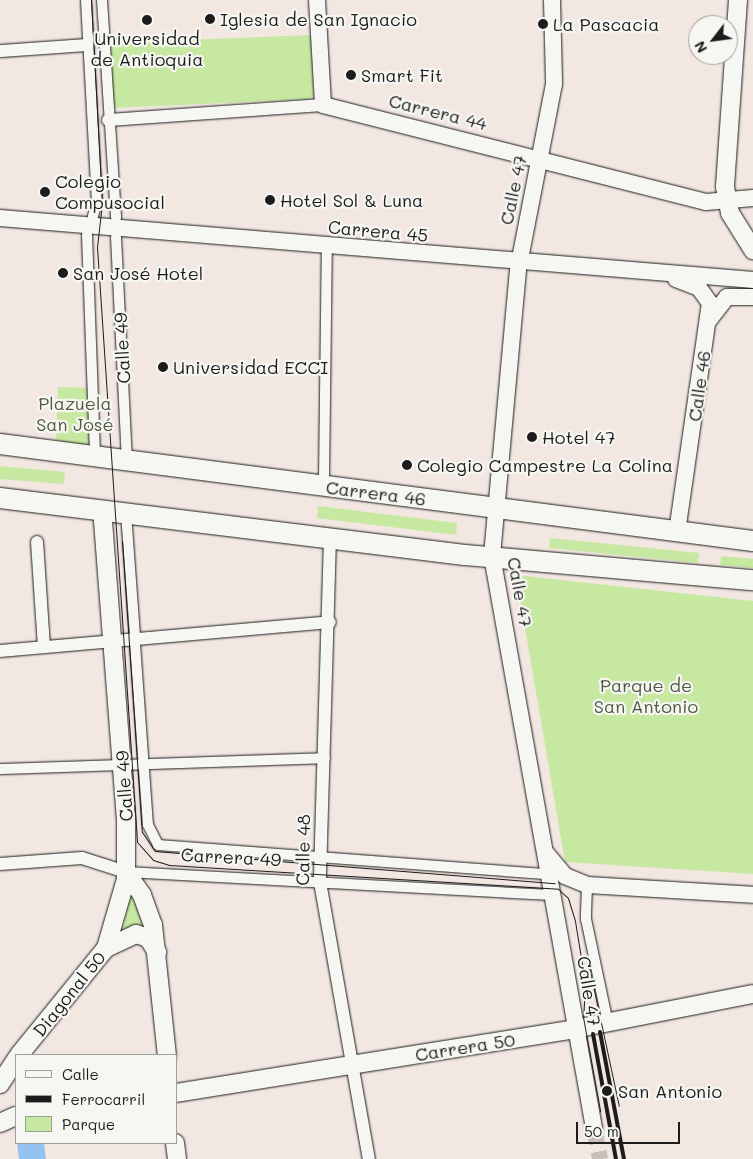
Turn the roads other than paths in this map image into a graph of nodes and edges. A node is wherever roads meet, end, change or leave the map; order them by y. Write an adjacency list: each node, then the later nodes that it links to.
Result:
1 (86, 0): 6 (street)
2 (102, 0): 9 (street)
3 (316, 0): 8 (street)
4 (552, 0): 10 (street, Calle 47)
5 (738, 0): 12 (main road)
6 (88, 45): 7 (street); 13 (street)
7 (0, 51)
8 (323, 105): 9 (street, Carrera 44); 10 (street, Carrera 44)
9 (108, 120): 15 (street)
10 (540, 159): 12 (street, Carrera 44); 20 (street, Calle 47)
11 (753, 198): 12 (street, Carrera 44)
12 (726, 203): 19 (main road)
13 (93, 216)
14 (0, 218): 18 (street, Carrera 45)
15 (116, 218)
16 (87, 235): 26 (street, Calle 49)
17 (116, 237): 27 (street, Calle 49)
18 (327, 247): 20 (street, Carrera 45); 28 (street)
19 (753, 250)
20 (520, 262): 21 (street, Carrera 45); 30 (street, Calle 47)
21 (657, 273): 22 (street, Carrera 45); 24 (street, Calle 46)
22 (753, 280)
23 (753, 297): 24 (street)
24 (708, 322): 33 (street, Calle 46)
25 (0, 444): 26 (main road, Carrera 46)
26 (95, 454): 27 (main road, Carrera 46)
27 (127, 458): 30 (main road, Carrera 46)
28 (324, 479)
29 (0, 498): 31 (main road)
30 (497, 509): 33 (main road, Carrera 46); 37 (street, Calle 47)
31 (102, 510): 32 (main road); 42 (main road, Calle 49)
32 (126, 513): 34 (main road); 46 (street, Calle 49)
33 (677, 532): 35 (main road, Carrera 46)
34 (330, 538): 37 (main road); 41 (street, Calle 48)
35 (753, 541)
36 (37, 542): 43 (street)
37 (492, 556): 38 (main road); 50 (street, Calle 47)
38 (706, 578): 39 (main road); 40 (main road)
39 (753, 580)
40 (753, 590)
41 (330, 622): 42 (street); 45 (street, Calle 48)
42 (114, 641): 43 (street); 47 (main road, Calle 49)
43 (44, 648): 44 (street)
44 (0, 652)
45 (325, 758): 46 (street); 51 (street, Calle 48)
46 (143, 764): 47 (street); 49 (street, Calle 49)
47 (123, 765): 48 (street); 53 (main road, Calle 49)
48 (0, 769)
49 (153, 839): 51 (street, Carrera 49)
50 (545, 852): 54 (street, Calle 47); 56 (street)
51 (322, 858): 54 (street, Carrera 49); 55 (street, Calle 48)
52 (0, 864): 53 (street, Carrera 49)
53 (126, 872): 55 (street, Carrera 49); 59 (main road, Diagonal 50); 60 (main road, Calle 49)
54 (548, 874): 57 (street, Calle 47)
55 (320, 882): 57 (street, Carrera 49); 67 (street, Calle 48)
56 (587, 885): 58 (street); 62 (street, Calle 47)
57 (551, 895): 63 (street, Calle 47)
58 (753, 895)
59 (106, 948): 60 (main road); 64 (main road, Diagonal 50)
60 (158, 953): 65 (main road, Calle 49)
61 (753, 994): 62 (main road, Carrera 50)
62 (608, 1023): 63 (main road, Carrera 50)
63 (574, 1029): 67 (main road, Carrera 50); 72 (street, Calle 47)
64 (20, 1054)
65 (167, 1054)
66 (15, 1061): 68 (main road)
67 (350, 1065): 69 (main road, Carrera 50); 75 (street, Calle 48)
68 (0, 1084)
69 (178, 1093)
70 (15, 1116): 71 (main road)
71 (0, 1123)
72 (594, 1128)
73 (175, 1144): 74 (main road)
74 (177, 1159)
75 (370, 1159)

